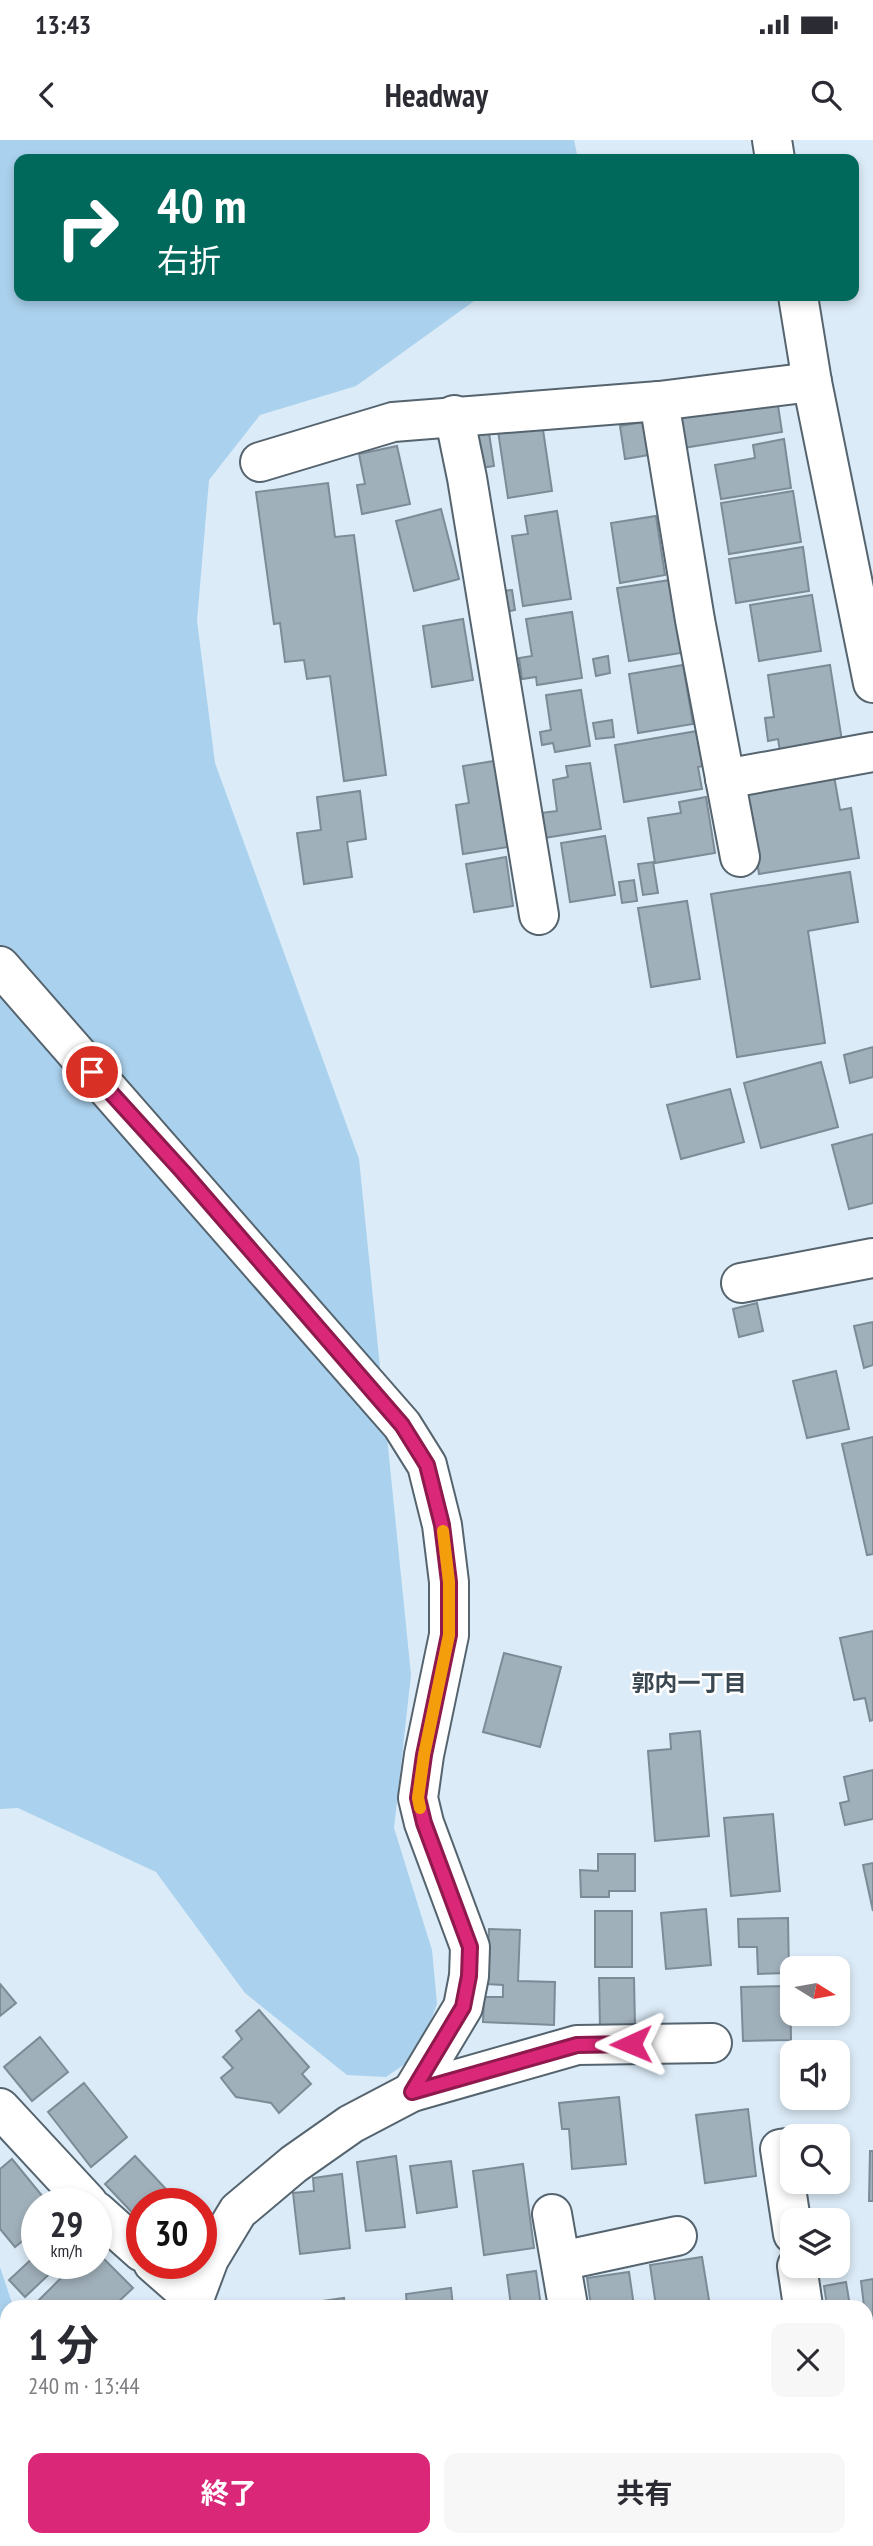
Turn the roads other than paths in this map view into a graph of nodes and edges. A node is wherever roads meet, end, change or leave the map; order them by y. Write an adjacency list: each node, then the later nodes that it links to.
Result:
1 (799, 301): 2 (street)
2 (812, 382): 3 (street); 6 (street)
3 (659, 401): 4 (street); 8 (street)
4 (454, 415): 5 (street); 10 (street)
5 (260, 462)
6 (873, 683)
7 (873, 751): 8 (street)
8 (725, 779): 9 (street)
9 (740, 857)
10 (539, 915)
11 (0, 965): 15 (street)
12 (873, 1258): 13 (street)
13 (741, 1283)
14 (712, 2043): 15 (street)
15 (412, 2092): 26 (street)
16 (0, 2108): 17 (street)
17 (74, 2188)
18 (552, 2214): 22 (street)
19 (112, 2225): 21 (street)
20 (677, 2236): 22 (street)
21 (126, 2238)
22 (561, 2260): 27 (street)
23 (799, 2278): 28 (street)
24 (169, 2279): 25 (street)
25 (191, 2300)
26 (195, 2300)
27 (567, 2300)
28 (802, 2300)

